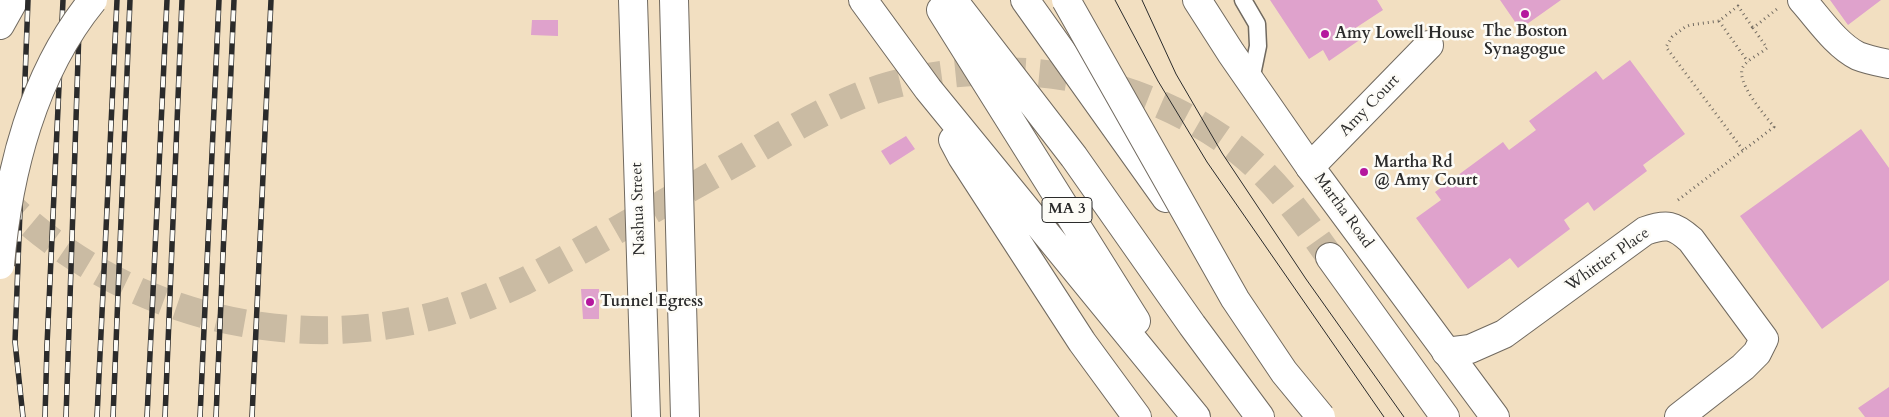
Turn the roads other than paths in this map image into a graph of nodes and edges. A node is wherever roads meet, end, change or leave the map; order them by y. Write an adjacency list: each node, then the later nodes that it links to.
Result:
1 (14, 0): 13 (main road)
2 (93, 0): 20 (main road, bridge)
3 (633, 0): 22 (main road, Nashua Street)
4 (674, 0): 23 (main road)
5 (863, 0): 17 (main road)
6 (935, 0): 26 (main road, MA 3)
7 (953, 0): 27 (main road)
8 (1025, 0): 29 (main road)
9 (1066, 0): 28 (main road, bridge)
10 (1197, 0): 16 (main road, Martha Road)
11 (1243, 0): 16 (lane)
12 (1792, 3): 15 (main road)
13 (0, 25)
14 (1429, 45): 18 (main road, Amy Court)
15 (1889, 64)
16 (1251, 80): 18 (main road, Martha Road)
17 (928, 89): 24 (main road); 25 (main road)
18 (1310, 167): 21 (main road, Martha Road)
19 (1330, 257): 30 (main road)
20 (0, 265)
21 (1446, 352): 31 (main road, Martha Road); 32 (main road, Whittier Place)
22 (646, 417)
23 (685, 417)
24 (1137, 417)
25 (1196, 417)
26 (1201, 417)
27 (1260, 417)
28 (1320, 417)
29 (1326, 417)
30 (1445, 417)
31 (1495, 417)
32 (1679, 417)

